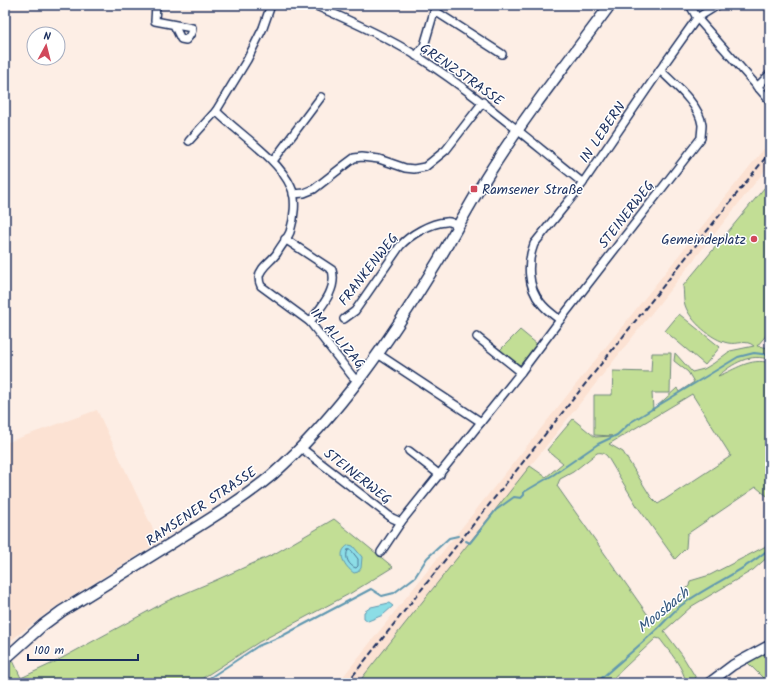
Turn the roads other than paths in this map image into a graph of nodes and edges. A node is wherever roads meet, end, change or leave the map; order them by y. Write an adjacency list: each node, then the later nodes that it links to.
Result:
1 (156, 5): 9 (street)
2 (271, 5): 18 (street)
3 (316, 5): 11 (street, GRENZSTRASSE)
4 (610, 5): 19 (main road, RAMSENER STRASSE)
5 (690, 5): 8 (street)
6 (718, 5): 8 (street)
7 (435, 8): 10 (street); 11 (street)
8 (697, 18): 12 (street, IN LEBERN); 14 (street)
9 (174, 25)
10 (502, 54)
11 (416, 56): 17 (street, GRENZSTRASSE)
12 (660, 70): 22 (street, IN LEBERN); 27 (street, STEINERWEG)
13 (770, 74): 14 (street)
14 (757, 87): 16 (street)
15 (321, 97): 21 (street)
16 (770, 101)
17 (483, 102): 19 (street, GRENZSTRASSE); 23 (street)
18 (216, 111): 20 (street); 21 (street, IM ALLIZAG)
19 (518, 130): 22 (street, GRENZSTRASSE); 24 (main road, RAMSENER STRASSE)
20 (189, 141)
21 (273, 161): 23 (street, IM ALLIZAG)
22 (583, 183): 27 (street, IN LEBERN)
23 (293, 194): 25 (street, IM ALLIZAG)
24 (458, 226): 26 (street, FRANKENWEG); 30 (main road, RAMSENER STRASSE)
25 (285, 239): 28 (street); 28 (street, IM ALLIZAG)
26 (344, 319)
27 (560, 320): 31 (street, STEINERWEG)
28 (310, 322): 32 (street, IM ALLIZAG)
29 (477, 337): 31 (street)
30 (378, 354): 32 (main road, RAMSENER STRASSE); 33 (street)
31 (521, 372): 33 (street, STEINERWEG)
32 (358, 380): 34 (main road, RAMSENER STRASSE)
33 (481, 422): 36 (street, STEINERWEG)
34 (300, 447): 37 (street, STEINERWEG); 40 (main road, RAMSENER STRASSE)
35 (409, 451): 36 (street)
36 (440, 475): 37 (street, STEINERWEG)
37 (401, 522): 38 (street, STEINERWEG)
38 (380, 552)
39 (770, 645): 41 (street)
40 (5, 659)
41 (709, 683)

